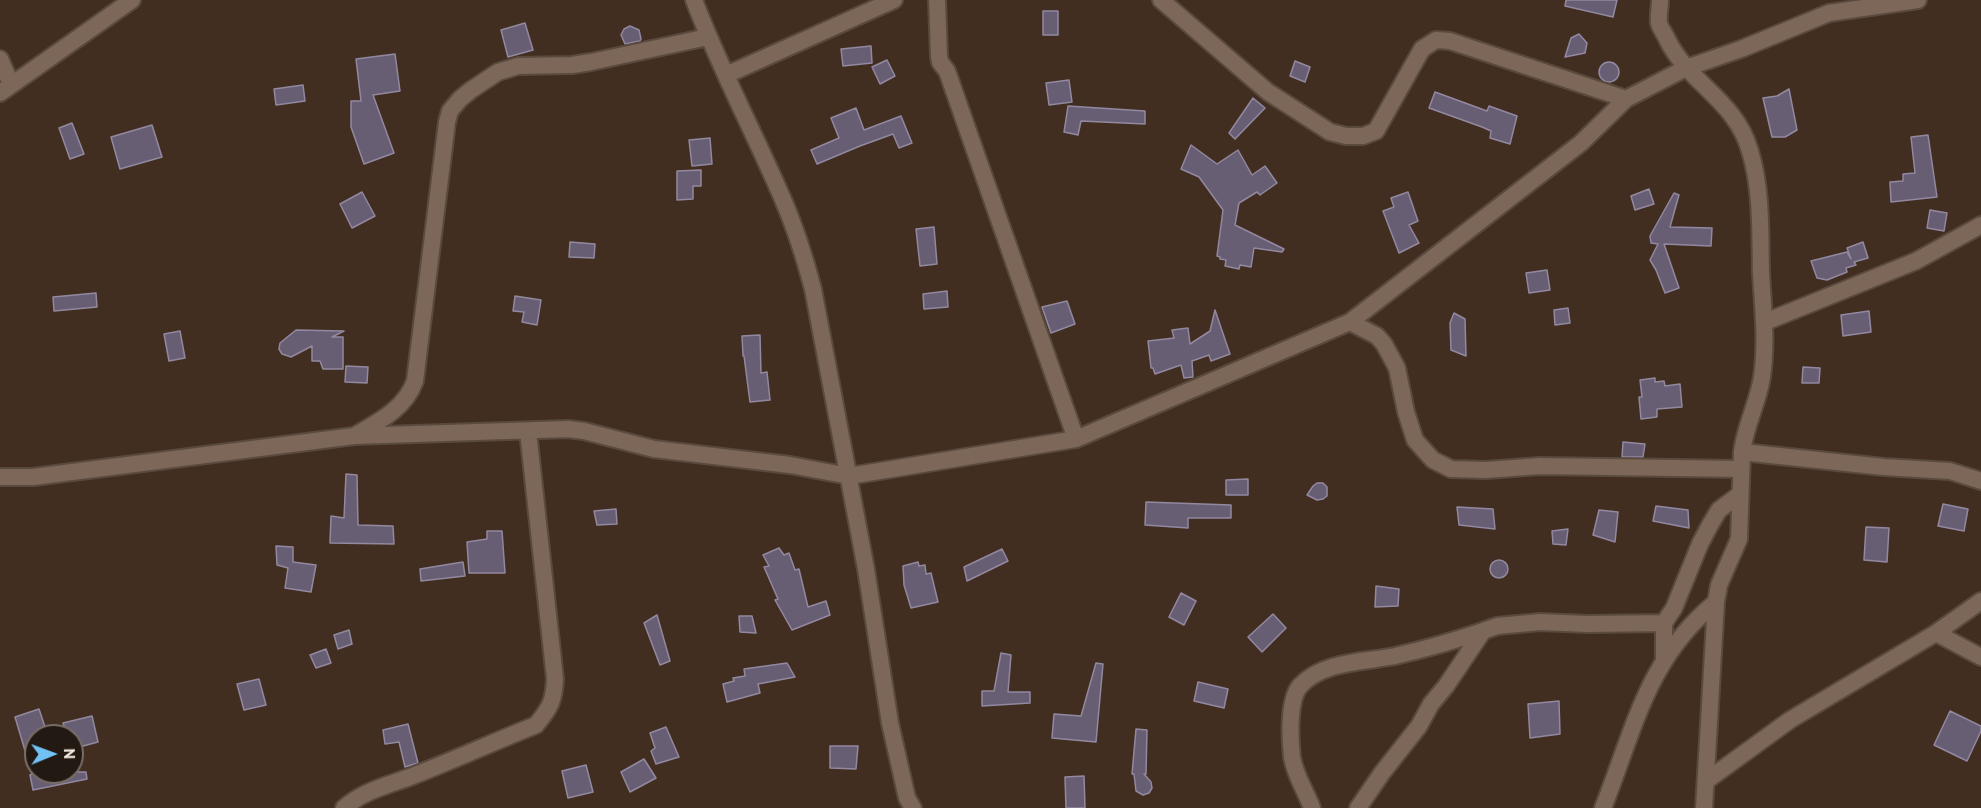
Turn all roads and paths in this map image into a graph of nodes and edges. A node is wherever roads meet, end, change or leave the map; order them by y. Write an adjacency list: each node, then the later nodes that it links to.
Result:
1 (132, 0): 14 (street)
2 (694, 0): 10 (street)
3 (894, 0): 13 (street)
4 (937, 0): 21 (street)
5 (1161, 0): 15 (street)
6 (1660, 0): 12 (street)
7 (1840, 0): 9 (street)
8 (1918, 0): 9 (street)
9 (1829, 13): 12 (street)
10 (708, 37): 13 (street); 20 (street)
11 (0, 59): 14 (street)
12 (1686, 68): 15 (street); 18 (street)
13 (726, 75): 23 (street)
14 (5, 88)
15 (1626, 99): 17 (street)
16 (1981, 225): 18 (street)
17 (1350, 322): 21 (street); 22 (street)
18 (1765, 322): 22 (street)
19 (528, 431): 20 (street); 23 (street); 35 (street)
20 (354, 436): 24 (street)
21 (1076, 439): 23 (street)
22 (1741, 460): 25 (street); 26 (street)
23 (849, 476): 36 (street)
24 (0, 477)
25 (1981, 481)
26 (1739, 495): 28 (street); 29 (street)
27 (1981, 601): 31 (street)
28 (1716, 602): 33 (street); 34 (street)
29 (1664, 623): 30 (street); 33 (street)
30 (1483, 631): 37 (street); 38 (street)
31 (1936, 633): 32 (street); 34 (street)
32 (1981, 657)
33 (1664, 659): 39 (street)
34 (1706, 781): 40 (street)
35 (344, 808)
36 (913, 808)
37 (1312, 808)
38 (1358, 808)
39 (1603, 808)
40 (1704, 808)

